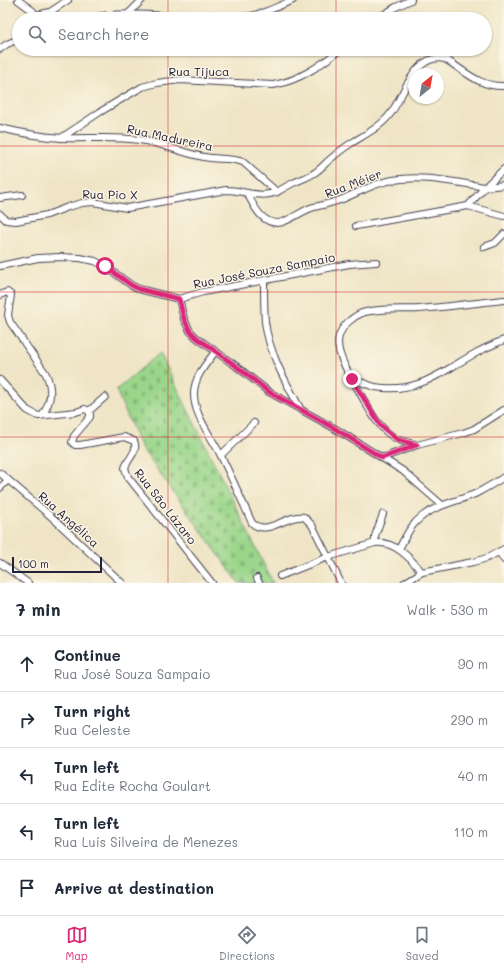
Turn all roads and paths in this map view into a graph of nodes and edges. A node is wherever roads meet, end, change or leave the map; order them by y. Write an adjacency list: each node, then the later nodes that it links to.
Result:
1 (18, 0): 6 (street)
2 (68, 0): 7 (street)
3 (142, 0): 8 (street)
4 (293, 0): 9 (street)
5 (411, 0): 10 (street)
6 (34, 12)
7 (50, 12)
8 (130, 12)
9 (263, 12)
10 (388, 12)
11 (12, 42): 12 (street)
12 (0, 49)
13 (332, 56): 16 (street, Rua Tijuca)
14 (504, 86): 20 (street)
15 (0, 128): 16 (street, Rua Madureira)
16 (62, 138): 20 (street, Rua Madureira)
17 (504, 169): 19 (street)
18 (504, 185): 19 (street, Rua Méier)
19 (485, 187): 21 (street, Rua Méier); 24 (street)
20 (277, 192): 21 (street)
21 (247, 193): 25 (street, Rua Pio X)
22 (22, 195): 23 (street)
23 (0, 198)
24 (468, 206): 26 (street); 27 (street)
25 (0, 214)
26 (504, 216)
27 (356, 226)
28 (504, 234): 29 (street)
29 (484, 247)
30 (376, 262): 32 (street, Rua José Souza Sampaio)
31 (0, 266): 34 (street)
32 (264, 281): 34 (street, Rua José Souza Sampaio); 41 (street)
33 (0, 295): 44 (street)
34 (179, 299): 37 (street)
35 (504, 300): 38 (street)
36 (504, 340): 38 (street)
37 (216, 352): 41 (street); 47 (street)
38 (352, 379): 46 (street)
39 (0, 380): 44 (street)
40 (106, 397): 43 (street, Rua São Lázaro)
41 (301, 409): 48 (street)
42 (504, 410): 46 (street)
43 (89, 411): 44 (street); 65 (street, Rua São Lázaro)
44 (43, 415)
45 (254, 423): 47 (street)
46 (417, 445): 48 (street)
47 (221, 455): 58 (street)
48 (382, 458): 53 (street)
49 (0, 473): 51 (street, Rua Angélica)
50 (504, 477): 53 (street)
51 (8, 480): 52 (street); 64 (street, Rua Angélica)
52 (0, 488)
53 (442, 505): 56 (street)
54 (384, 514): 55 (street)
55 (375, 543): 56 (street); 58 (street)
56 (399, 550): 61 (street)
57 (502, 550): 59 (street); 61 (street)
58 (328, 557): 62 (street); 66 (street)
59 (504, 560)
60 (0, 563): 63 (street)
61 (422, 572): 67 (street)
62 (280, 576)
63 (28, 583)
64 (122, 583)
65 (212, 583)
66 (341, 583)
67 (404, 583)

